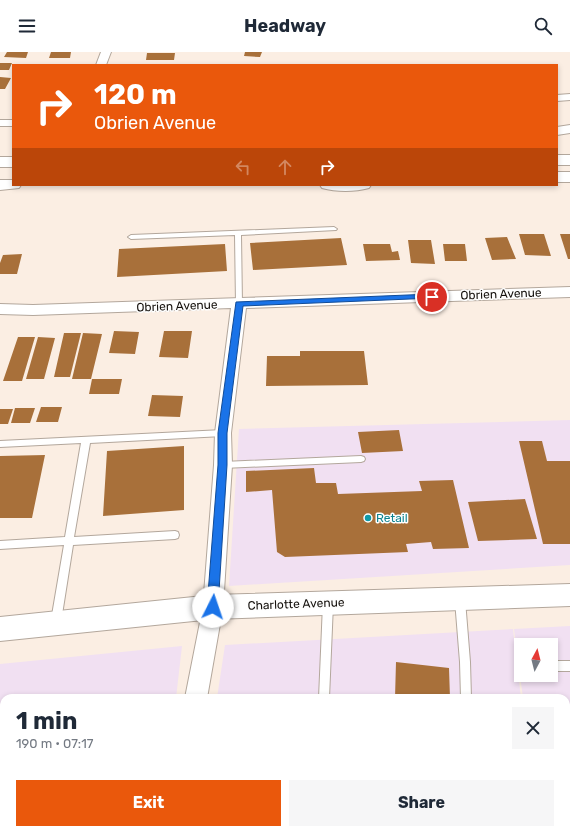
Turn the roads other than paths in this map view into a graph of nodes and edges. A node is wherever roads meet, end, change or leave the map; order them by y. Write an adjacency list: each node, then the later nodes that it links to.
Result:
1 (106, 52): 2 (street)
2 (101, 64)
3 (570, 97): 4 (street)
4 (558, 98)
5 (0, 123): 6 (street)
6 (12, 123)
7 (570, 129): 8 (main road)
8 (558, 131)
9 (570, 141): 10 (main road)
10 (558, 142)
11 (558, 160): 12 (main road)
12 (570, 160)
13 (0, 162): 14 (main road)
14 (12, 162)
15 (558, 177): 16 (main road)
16 (570, 177)
17 (0, 185): 18 (main road)
18 (12, 185)
19 (334, 229): 20 (lane)
20 (238, 233): 21 (lane); 23 (lane)
21 (131, 237)
22 (570, 292): 23 (street, Obrien Avenue)
23 (239, 304): 24 (street, Obrien Avenue); 25 (street)
24 (0, 309)
25 (223, 433): 26 (lane); 29 (street)
26 (86, 440): 27 (lane); 31 (lane)
27 (0, 444)
28 (361, 459): 29 (lane)
29 (223, 465): 36 (street)
30 (175, 535): 31 (lane)
31 (69, 540): 32 (lane); 37 (lane)
32 (0, 545)
33 (570, 595): 34 (main road, Charlotte Avenue)
34 (460, 599): 35 (main road, Charlotte Avenue); 43 (lane)
35 (328, 603): 36 (main road, Charlotte Avenue); 42 (lane)
36 (213, 607): 37 (main road, Charlotte Avenue); 41 (street)
37 (55, 623): 38 (main road, Charlotte Avenue)
38 (0, 630)
39 (558, 666): 40 (lane)
40 (570, 666)
41 (197, 694)
42 (324, 694)
43 (466, 694)

